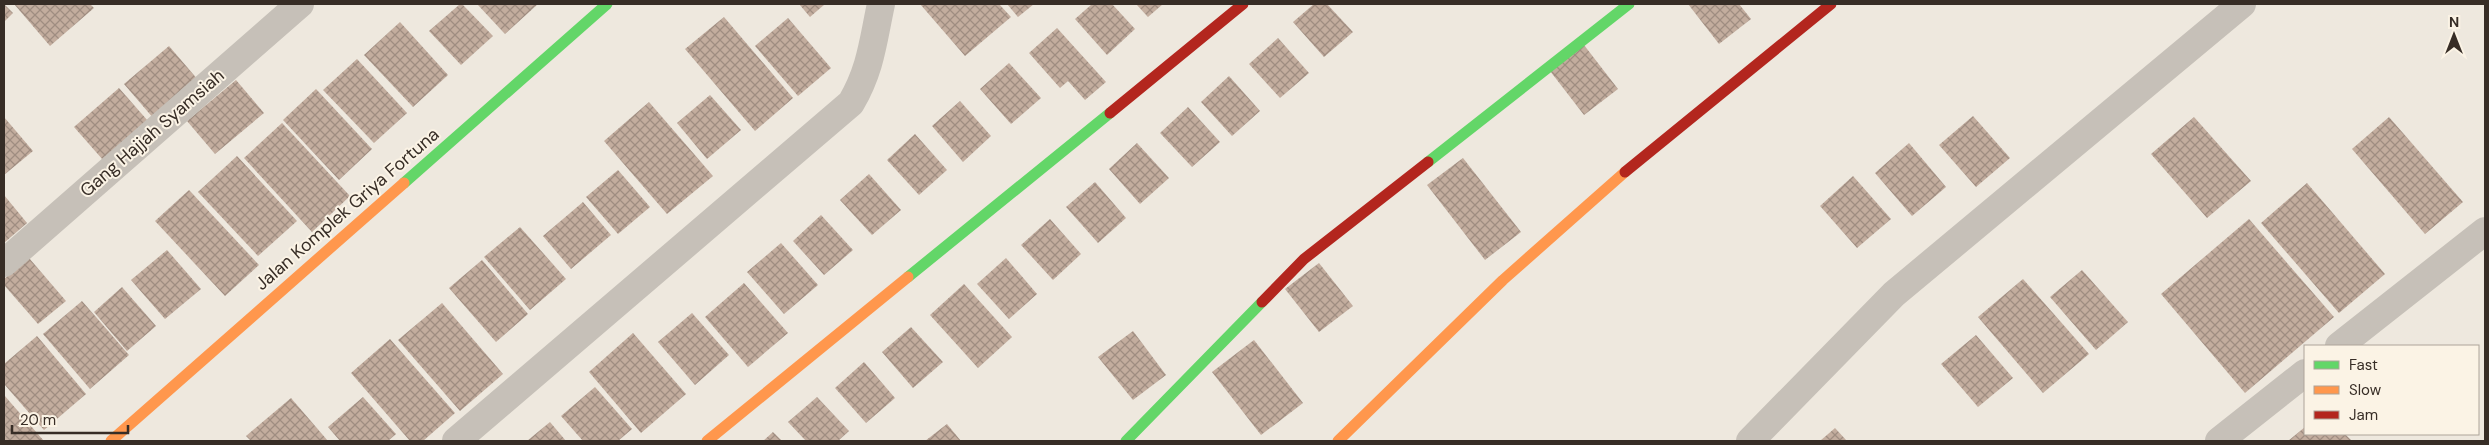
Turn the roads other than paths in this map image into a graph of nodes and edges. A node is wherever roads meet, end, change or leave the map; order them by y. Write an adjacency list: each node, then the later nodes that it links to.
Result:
1 (300, 4): 9 (street, Gang Hajjah Syamsiah)
2 (607, 4): 12 (street, Jalan Komplek Griya Fortuna)
3 (881, 4): 13 (street)
4 (1243, 4): 14 (street)
5 (1629, 4): 15 (street)
6 (1831, 4): 16 (street)
7 (2242, 4): 17 (street)
8 (2485, 231): 10 (street)
9 (4, 263)
10 (2340, 345)
11 (2304, 374): 18 (street)
12 (111, 441)
13 (456, 441)
14 (707, 441)
15 (1126, 441)
16 (1338, 441)
17 (1750, 441)
18 (2219, 441)

